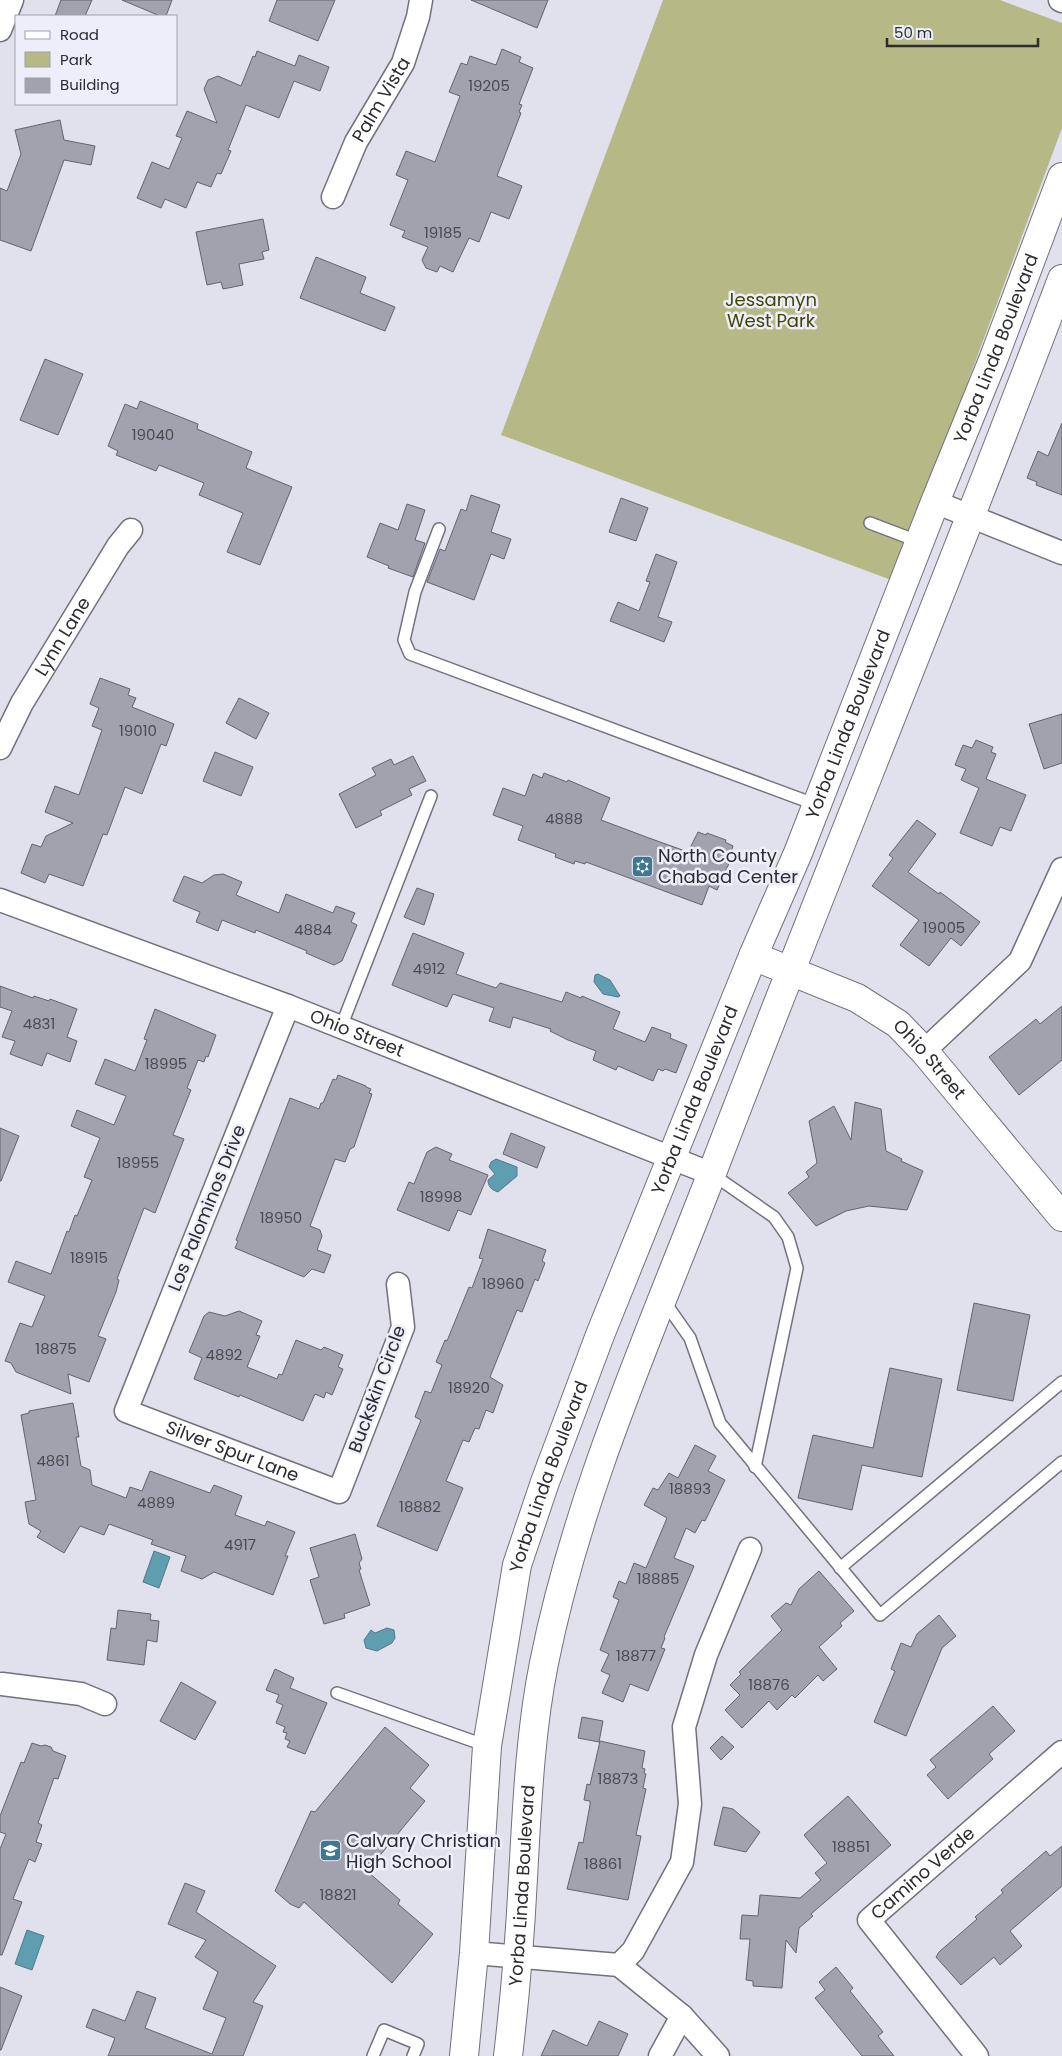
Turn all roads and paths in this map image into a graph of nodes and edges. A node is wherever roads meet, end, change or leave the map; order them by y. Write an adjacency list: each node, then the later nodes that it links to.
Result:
1 (12, 0): 3 (street)
2 (420, 0): 5 (street, Palm Vista)
3 (0, 30)
4 (1062, 177): 7 (main road, Yorba Linda Boulevard)
5 (333, 197)
6 (1062, 280): 8 (main road, Yorba Linda Boulevard)
7 (935, 502): 8 (street); 12 (main road, Yorba Linda Boulevard)
8 (970, 516): 13 (street); 20 (main road, Yorba Linda Boulevard)
9 (870, 523): 12 (lane)
10 (439, 529): 16 (lane)
11 (130, 530): 14 (street, Lynn Lane)
12 (920, 542): 16 (main road, Yorba Linda Boulevard)
13 (1062, 553)
14 (0, 748)
15 (431, 796): 22 (lane)
16 (817, 806): 19 (main road, Yorba Linda Boulevard)
17 (1062, 869): 23 (street)
18 (0, 900): 21 (street, Ohio Street)
19 (753, 956): 20 (main road, Ohio Street); 24 (main road, Yorba Linda Boulevard)
20 (792, 971): 23 (main road, Ohio Street); 25 (main road, Yorba Linda Boulevard)
21 (288, 1006): 22 (street, Ohio Street); 30 (street, Los Palominos Drive)
22 (341, 1027): 24 (street, Ohio Street)
23 (924, 1051): 26 (main road, Ohio Street)
24 (672, 1157): 25 (street, Ohio Street); 39 (main road, Yorba Linda Boulevard)
25 (712, 1174): 28 (main road, Yorba Linda Boulevard); 32 (lane)
26 (1062, 1217)
27 (398, 1284): 33 (street, Buckskin Circle)
28 (663, 1300): 32 (lane); 42 (main road, Yorba Linda Boulevard)
29 (1062, 1382): 35 (lane)
30 (126, 1411): 33 (street, Silver Spur Lane)
31 (1062, 1462): 35 (lane)
32 (756, 1467): 35 (lane)
33 (339, 1492)
34 (750, 1549): 43 (street)
35 (840, 1568)
36 (4, 1679): 38 (street)
37 (337, 1693): 39 (lane)
38 (105, 1704)
39 (487, 1746): 41 (main road, Yorba Linda Boulevard)
40 (1062, 1752): 51 (street, Camino Verde)
41 (474, 1954): 42 (street); 47 (main road, Yorba Linda Boulevard)
42 (519, 1957): 43 (street); 48 (main road, Yorba Linda Boulevard)
43 (619, 1965): 44 (street)
44 (682, 2016): 49 (street); 50 (street)
45 (373, 2056): 46 (lane)
46 (413, 2056)
47 (464, 2056)
48 (508, 2056)
49 (660, 2056)
50 (718, 2056)
51 (977, 2056)

